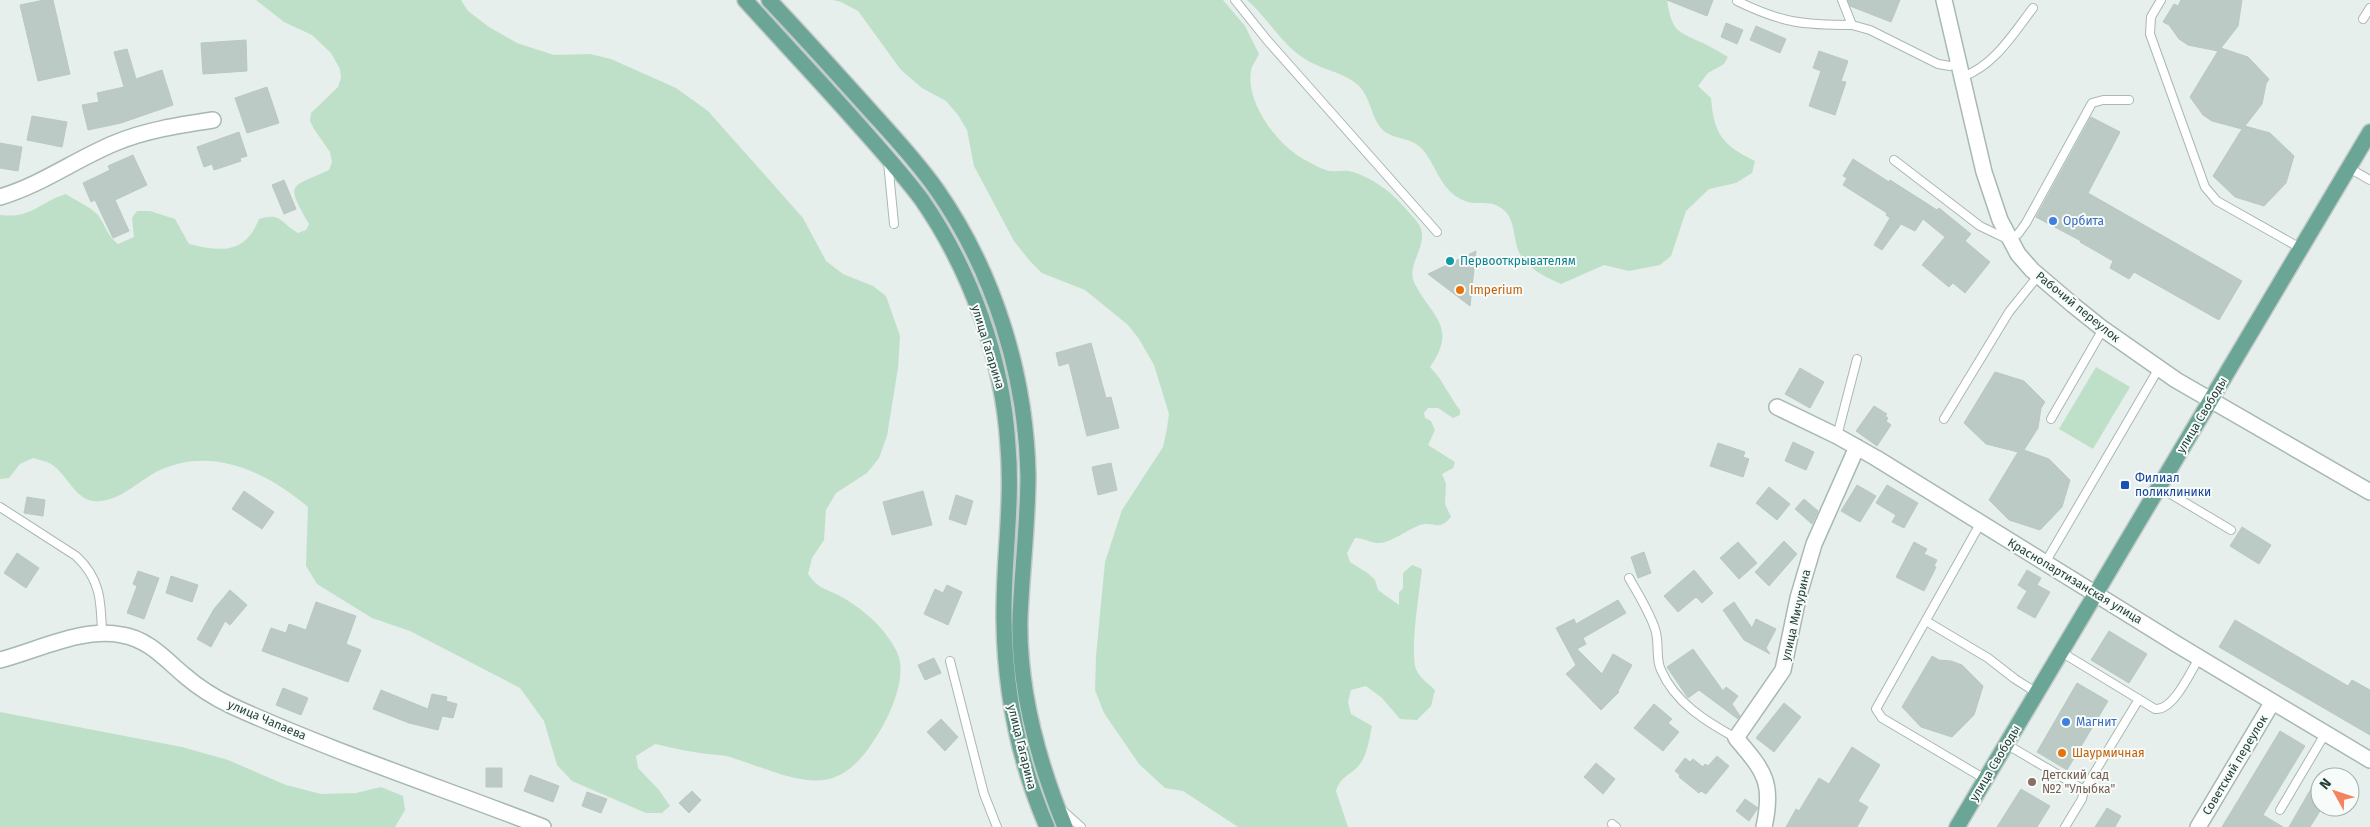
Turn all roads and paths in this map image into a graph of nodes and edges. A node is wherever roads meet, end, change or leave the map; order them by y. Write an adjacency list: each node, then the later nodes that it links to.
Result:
1 (745, 0): 16 (main road, улица Гагарина)
2 (769, 0): 58 (main road, улица Гагарина)
3 (1235, 0): 22 (lane)
4 (1842, 0): 11 (lane)
5 (1944, 0): 12 (street, Рабочий переулок)
6 (2161, 0): 24 (lane)
7 (1737, 2): 11 (lane)
8 (2033, 8): 12 (lane)
9 (2370, 8): 10 (lane)
10 (2363, 19)
11 (1852, 25): 12 (lane)
12 (1960, 70): 23 (street, Рабочий переулок)
13 (2129, 100): 23 (lane)
14 (213, 120): 20 (street)
15 (2370, 132): 18 (main road, улица Свободы)
16 (887, 157): 21 (lane); 62 (main road, улица Гагарина)
17 (1894, 160): 23 (lane)
18 (2349, 168): 19 (lane); 24 (main road, улица Свободы)
19 (2370, 180)
20 (0, 197)
21 (894, 224)
22 (1437, 232)
23 (2008, 240): 25 (street, Рабочий переулок)
24 (2302, 249): 29 (main road, улица Свободы)
25 (2038, 276): 26 (street, Рабочий переулок); 31 (lane)
26 (2103, 329): 28 (street, Рабочий переулок); 32 (lane)
27 (1857, 359): 33 (lane)
28 (2159, 368): 29 (street, Рабочий переулок); 40 (lane)
29 (2211, 401): 35 (main road, улица Свободы); 36 (street, Рабочий переулок)
30 (1777, 407): 33 (street, Краснопартизанская улица)
31 (1944, 419)
32 (2051, 419)
33 (1838, 436): 34 (street, Краснопартизанская улица)
34 (1857, 447): 38 (street, Краснопартизанская улица); 53 (street, улица Мичурина)
35 (2159, 487): 39 (lane); 42 (main road, улица Свободы)
36 (2370, 492)
37 (0, 507): 44 (lane)
38 (1980, 524): 40 (street, Краснопартизанская улица); 43 (lane)
39 (2231, 530)
40 (2045, 563): 42 (street, Краснопартизанская улица)
41 (1629, 578): 53 (lane)
42 (2096, 593): 45 (main road, улица Свободы); 46 (street, Краснопартизанская улица)
43 (1926, 621): 49 (lane); 56 (lane)
44 (102, 634): 47 (street, улица Чапаева); 60 (street, улица Чапаева)
45 (2061, 652): 49 (main road, улица Свободы); 50 (lane)
46 (2200, 658): 50 (lane); 51 (street, Краснопартизанская улица)
47 (0, 660)
48 (950, 662): 61 (lane)
49 (2037, 692): 54 (main road, улица Свободы)
50 (2139, 700): 57 (lane)
51 (2272, 702): 52 (street, Краснопартизанская улица); 68 (street, Советский переулок)
52 (2325, 734): 55 (street, Краснопартизанская улица); 59 (lane)
53 (1736, 738): 65 (street)
54 (2006, 744): 56 (main road, улица Свободы); 57 (lane)
55 (2370, 760)
56 (1985, 779): 66 (main road, улица Свободы)
57 (2084, 790): 67 (lane)
58 (1056, 806): 63 (main road, улица Гагарина); 64 (lane)
59 (2280, 810)
60 (544, 827)
61 (997, 827)
62 (1047, 827)
63 (1065, 827)
64 (1082, 827)
65 (1764, 827)
66 (1957, 827)
67 (2066, 827)
68 (2198, 827)

